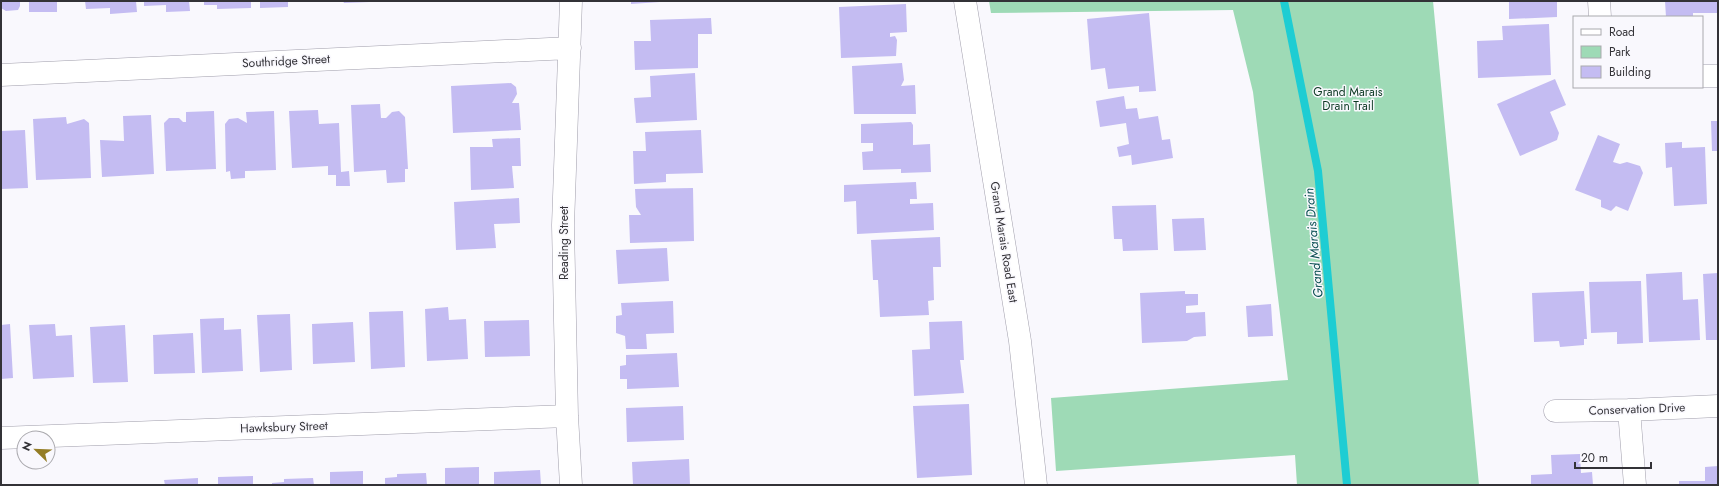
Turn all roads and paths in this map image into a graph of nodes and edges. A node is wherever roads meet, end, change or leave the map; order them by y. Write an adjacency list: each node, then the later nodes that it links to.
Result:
1 (571, 1): 5 (street, Reading Street)
2 (964, 1): 15 (street, Grand Marais Road East)
3 (1599, 1): 4 (street)
4 (1600, 16)
5 (570, 48): 6 (street, Southridge Street); 12 (street, Reading Street)
6 (1, 74)
7 (1703, 76): 8 (street)
8 (1718, 76)
9 (1718, 406): 10 (street, Conservation Drive)
10 (1629, 410): 11 (street, Conservation Drive); 16 (street)
11 (1555, 411)
12 (567, 416): 13 (street, Hawksbury Street); 14 (street, Reading Street)
13 (1, 438)
14 (570, 485)
15 (1036, 485)
16 (1635, 485)

